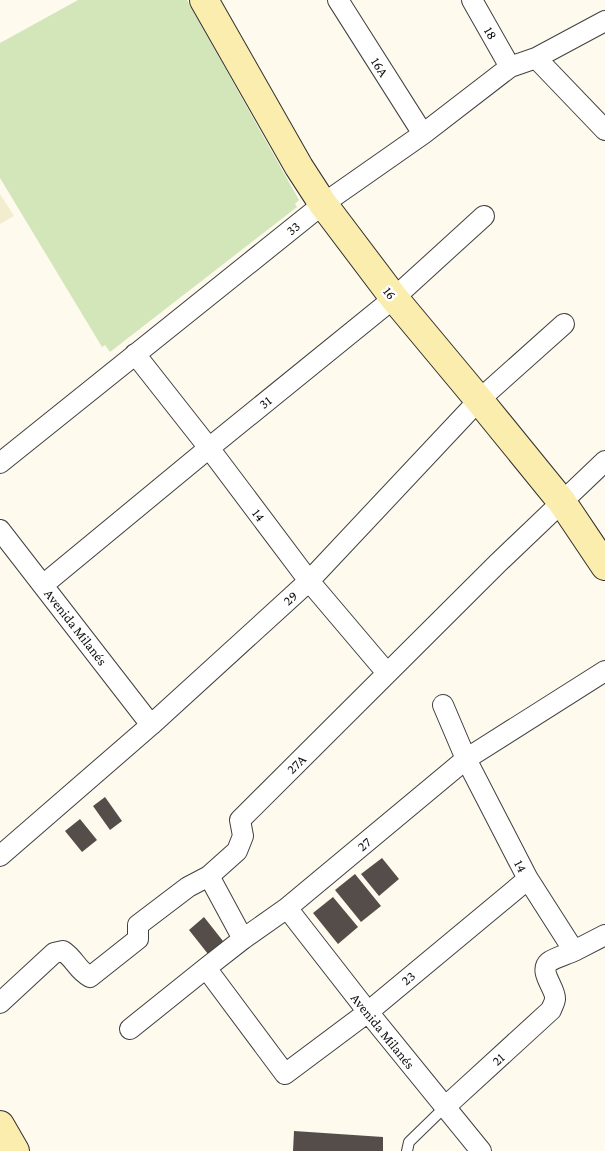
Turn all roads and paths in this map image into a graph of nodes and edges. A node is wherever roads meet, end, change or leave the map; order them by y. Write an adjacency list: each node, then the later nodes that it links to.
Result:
1 (204, 0): 9 (street, 16)
2 (338, 0): 8 (street, 16A)
3 (472, 0): 6 (street, 18)
4 (605, 21): 5 (street, 33)
5 (536, 58): 6 (street, 33); 7 (street)
6 (510, 67): 8 (street, 33)
7 (605, 130)
8 (423, 134): 9 (street, 33)
9 (323, 204): 11 (street, 16); 13 (street, 33)
10 (484, 216): 11 (street, 31)
11 (394, 298): 14 (street, 16); 15 (street, 31)
12 (564, 324): 14 (street, 29)
13 (135, 354): 15 (street, 14); 17 (street, 33)
14 (479, 400): 18 (street, 16); 21 (street, 29)
15 (209, 448): 21 (street, 14); 22 (street, 31)
16 (605, 461): 18 (street, 27A)
17 (0, 463)
18 (562, 502): 20 (street, 16); 24 (street, 27A)
19 (0, 530): 22 (street, Avenida Milanés)
20 (605, 566)
21 (309, 581): 24 (street, 14); 26 (street, 29)
22 (43, 585): 26 (street, Avenida Milanés)
23 (605, 671): 27 (street, 27)
24 (387, 673): 29 (street, 27A)
25 (443, 706): 27 (street, 14)
26 (151, 725): 28 (street, 29)
27 (466, 759): 30 (street, 14); 31 (street, 27)
28 (0, 856)
29 (208, 876): 33 (street); 36 (street, 27A)
30 (528, 879): 34 (street, 14); 37 (street, 23)
31 (287, 908): 33 (street, 27); 37 (street, Avenida Milanés)
32 (605, 935): 34 (street)
33 (243, 940): 35 (street, 27)
34 (574, 951): 39 (street, 21)
35 (206, 968): 37 (street, 23); 38 (street, 27)
36 (0, 1003)
37 (368, 1012): 39 (street, Avenida Milanés)
38 (130, 1029)
39 (445, 1107): 42 (lane); 43 (street, Avenida Milanés)
40 (0, 1124): 41 (street)
41 (15, 1151)
42 (407, 1151)
43 (481, 1151)

